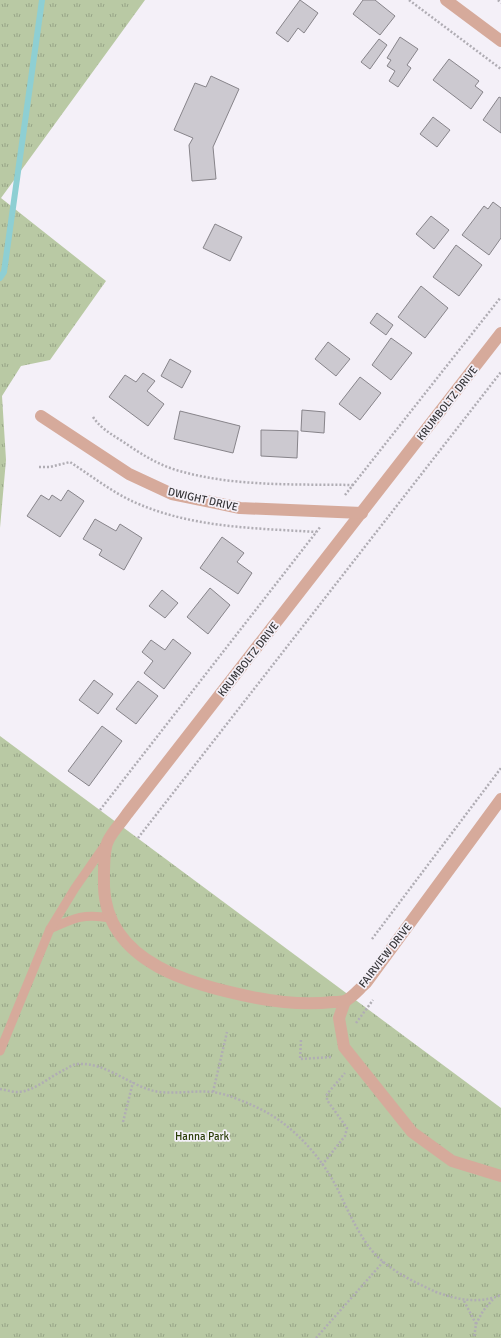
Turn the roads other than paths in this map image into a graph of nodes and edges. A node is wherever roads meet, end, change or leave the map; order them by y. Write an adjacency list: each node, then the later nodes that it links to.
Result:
1 (446, 0): 2 (street)
2 (501, 41)
3 (501, 333): 5 (street, KRUMBOLTZ DRIVE)
4 (41, 416): 5 (street, DWIGHT DRIVE)
5 (362, 513): 7 (street, KRUMBOLTZ DRIVE)
6 (501, 799): 10 (street, FAIRVIEW DRIVE)
7 (107, 842): 8 (street); 9 (lane)
8 (110, 918): 9 (lane); 10 (street)
9 (50, 929): 11 (lane)
10 (345, 1001): 12 (street)
11 (0, 1051)
12 (501, 1176)

